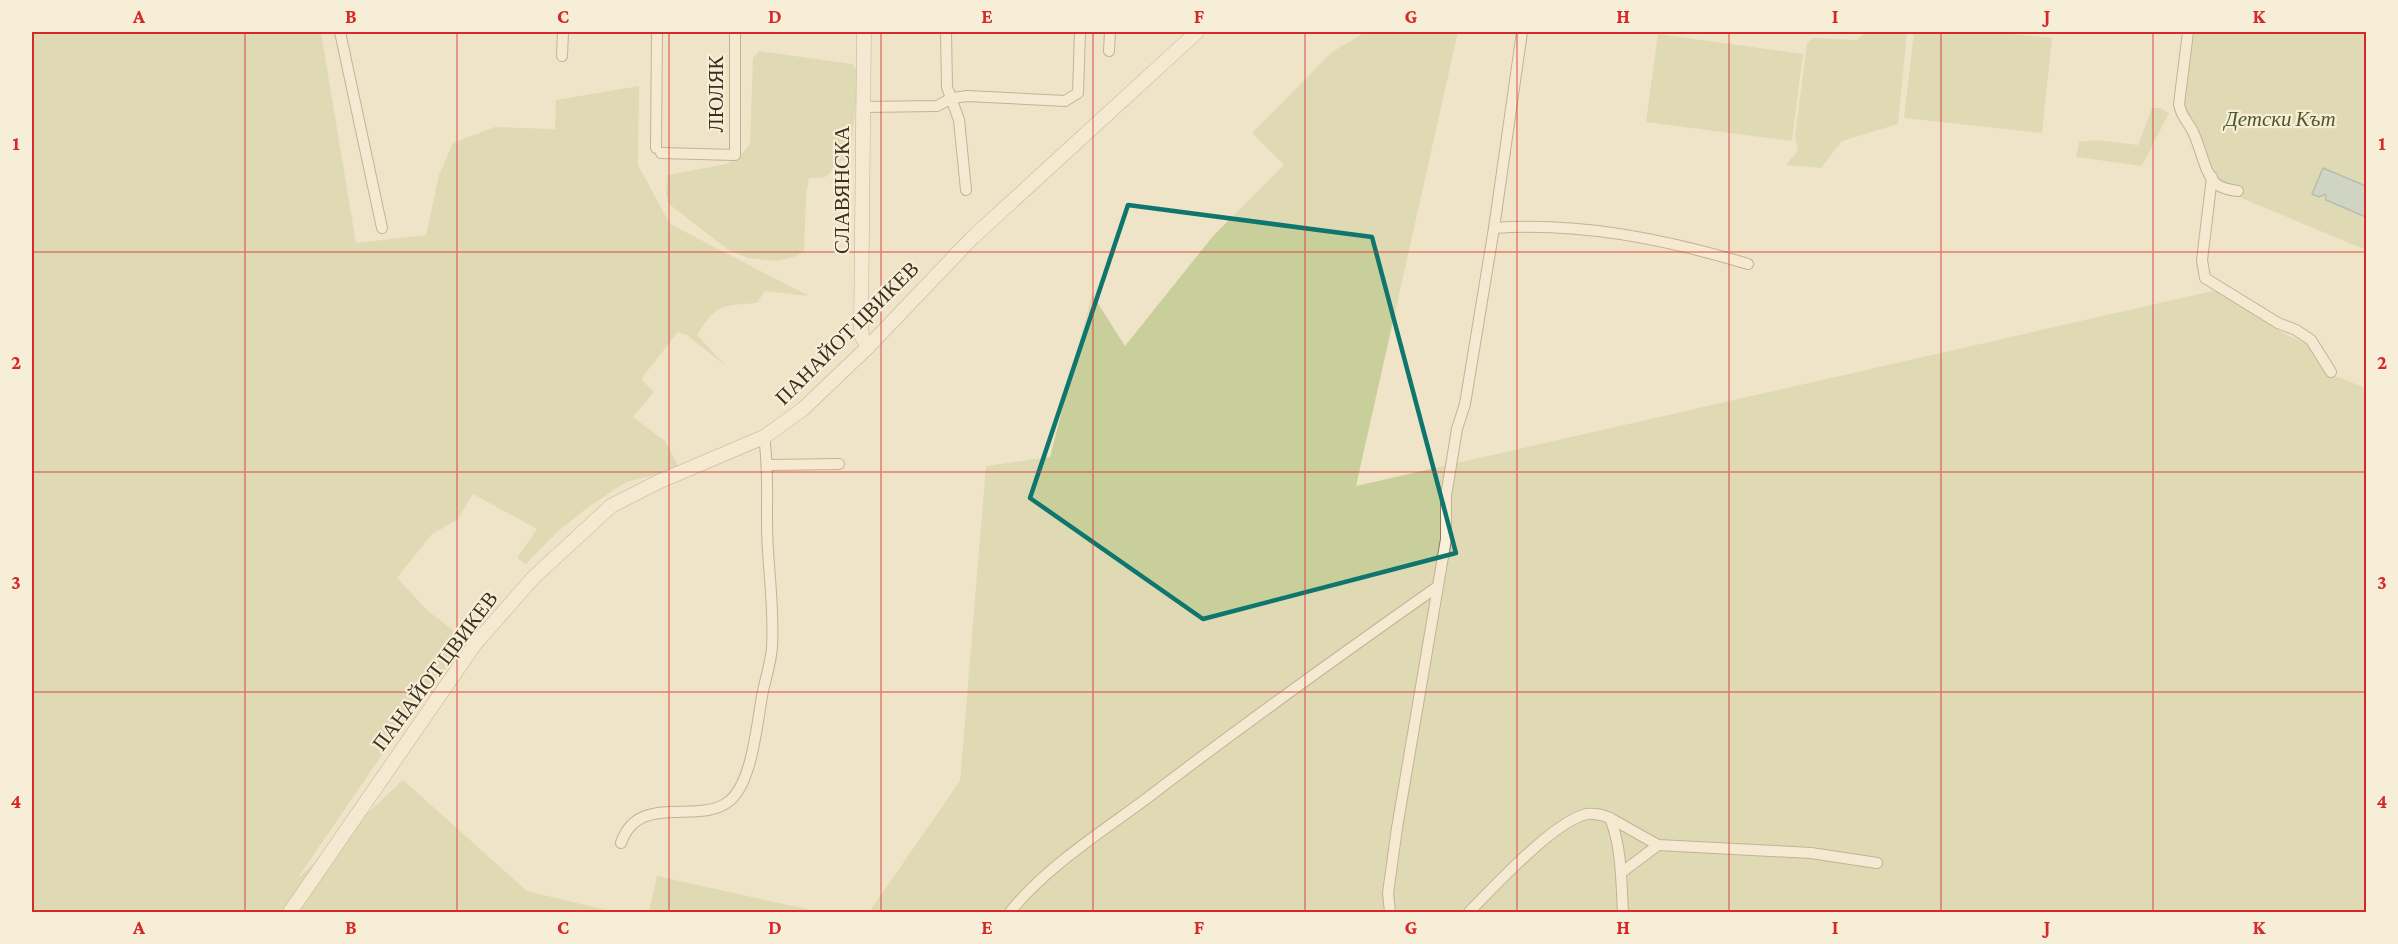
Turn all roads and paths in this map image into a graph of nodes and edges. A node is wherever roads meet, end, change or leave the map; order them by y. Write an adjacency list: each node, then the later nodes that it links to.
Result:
1 (340, 32): 19 (street)
2 (563, 32): 13 (street)
3 (657, 32): 4 (street, ЛЮЛЯК)
4 (735, 32)
5 (864, 32): 15 (street, СЛАВЯНСКА)
6 (946, 32): 14 (street)
7 (1080, 32): 14 (street)
8 (1110, 32): 12 (street)
9 (1197, 32): 22 (street, ПАНАЙОТ ЦВИКЕВ)
10 (1522, 32): 20 (street)
11 (2188, 32): 16 (street)
12 (1109, 51)
13 (562, 56)
14 (952, 98): 15 (street); 17 (street)
15 (864, 107): 22 (street, СЛАВЯНСКА)
16 (2212, 177): 18 (street); 23 (street)
17 (966, 190)
18 (2238, 191)
19 (382, 228)
20 (1494, 228): 21 (street); 27 (street)
21 (1748, 264)
22 (868, 347): 24 (street, ПАНАЙОТ ЦВИКЕВ)
23 (2331, 372)
24 (764, 437): 26 (street); 33 (street, ПАНАЙОТ ЦВИКЕВ)
25 (839, 464): 26 (street)
26 (768, 465): 29 (street)
27 (1437, 587): 34 (street); 35 (street)
28 (1610, 818): 30 (street); 32 (street); 36 (street)
29 (621, 843)
30 (1658, 844): 31 (street); 32 (street)
31 (1877, 863)
32 (1621, 873): 37 (street)
33 (290, 912)
34 (1010, 912)
35 (1390, 912)
36 (1469, 912)
37 (1623, 912)

